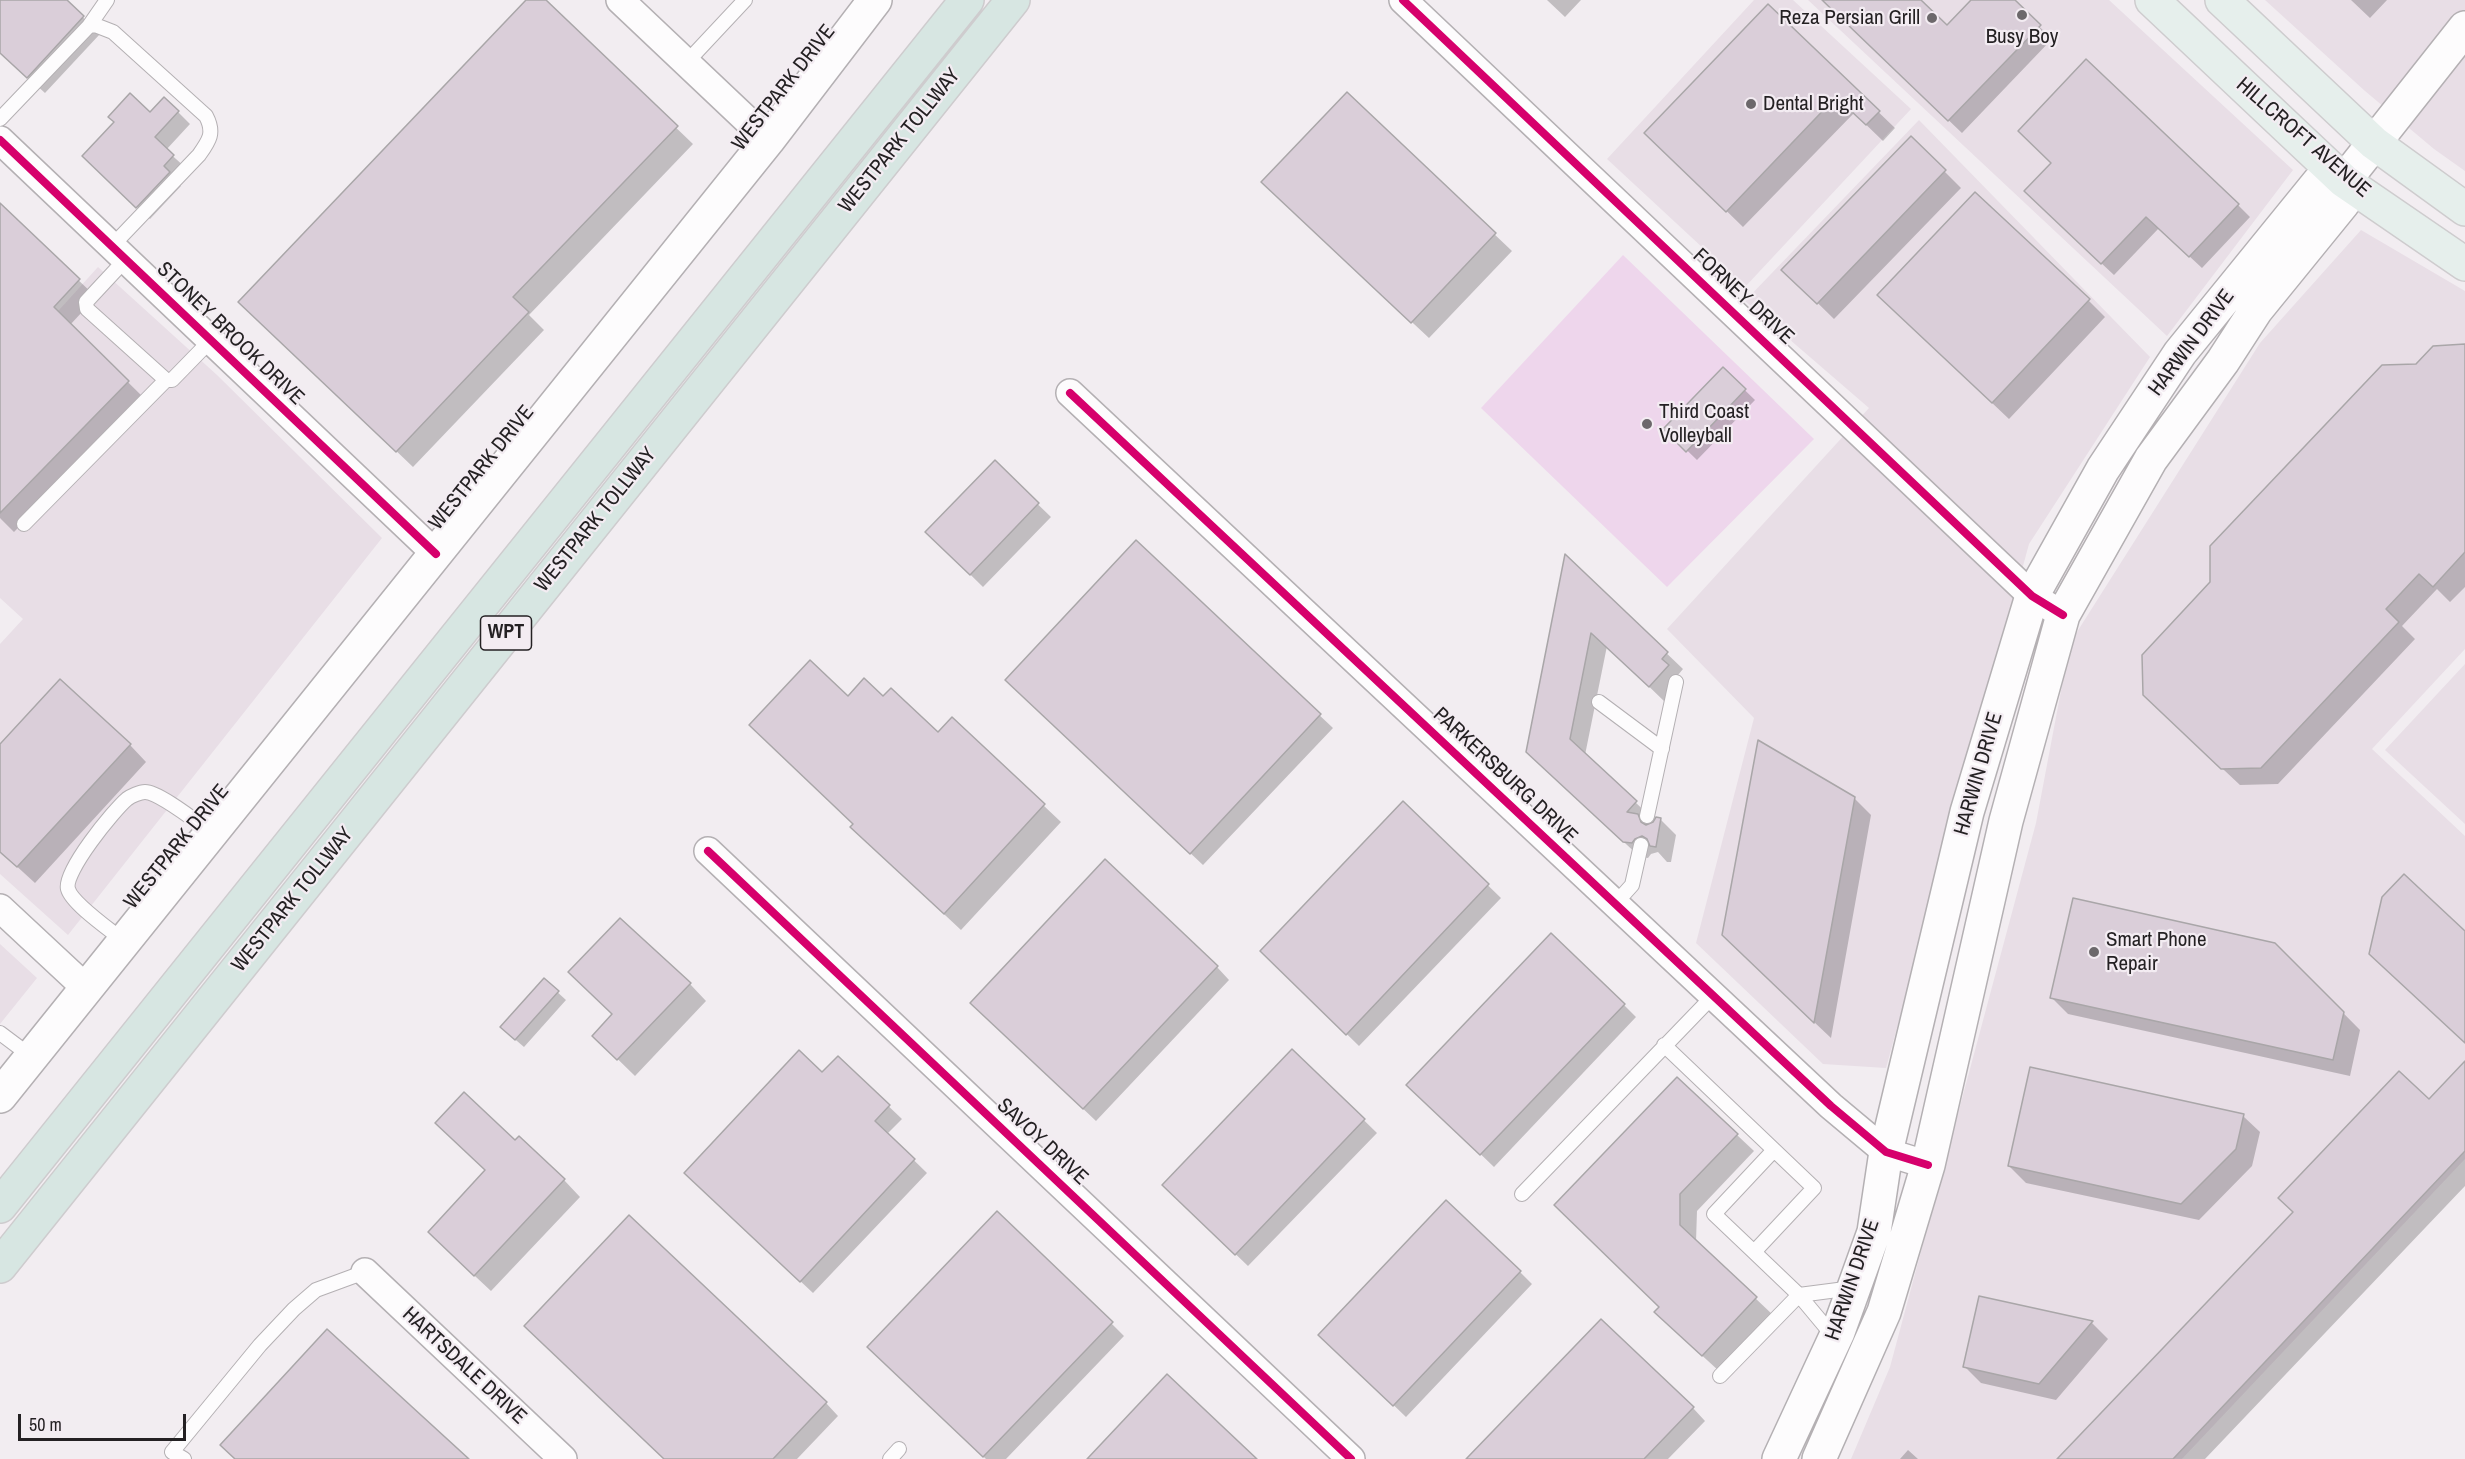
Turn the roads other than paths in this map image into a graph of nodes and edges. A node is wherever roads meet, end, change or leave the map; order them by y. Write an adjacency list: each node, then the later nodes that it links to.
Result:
1 (107, 0): 10 (lane)
2 (620, 0): 12 (street)
3 (745, 0): 12 (lane)
4 (875, 0): 15 (main road, WESTPARK DRIVE)
5 (967, 0): 50 (highway, WESTPARK TOLLWAY / WPT)
6 (1012, 0): 52 (highway, WESTPARK TOLLWAY / WPT)
7 (1403, 0): 26 (street, FORNEY DRIVE)
8 (2152, 0): 17 (main road, HILLCROFT AVENUE)
9 (2222, 0): 16 (main road, HILLCROFT AVENUE)
10 (89, 26): 13 (lane); 19 (lane)
11 (2465, 28): 16 (main road, HARWIN DRIVE)
12 (686, 63): 15 (street)
13 (0, 119)
14 (0, 140): 19 (street, STONEY BROOK DRIVE)
15 (768, 140): 25 (main road, WESTPARK DRIVE)
16 (2374, 143): 17 (main road, HARWIN DRIVE); 18 (main road, HILLCROFT AVENUE)
17 (2344, 181): 20 (main road, HILLCROFT AVENUE); 26 (main road, HARWIN DRIVE); 27 (main road, HARWIN DRIVE)
18 (2465, 208)
19 (119, 253): 21 (street, STONEY BROOK DRIVE); 22 (lane)
20 (2465, 264)
21 (211, 340): 22 (lane); 25 (street, STONEY BROOK DRIVE)
22 (166, 380): 24 (lane)
23 (1070, 393): 37 (street, PARKERSBURG DRIVE)
24 (24, 524)
25 (436, 554): 34 (main road, WESTPARK DRIVE)
26 (2032, 596): 27 (street, FORNEY DRIVE); 31 (main road, HARWIN DRIVE)
27 (2063, 615): 33 (main road, HARWIN DRIVE)
28 (1676, 682): 30 (lane)
29 (1599, 702): 30 (lane)
30 (1662, 748): 32 (lane)
31 (1967, 812): 33 (main road); 47 (main road, HARWIN DRIVE)
32 (1647, 816)
33 (2006, 821): 48 (main road, HARWIN DRIVE)
34 (212, 833): 39 (main road, WESTPARK DRIVE); 39 (lane)
35 (1641, 845): 37 (lane)
36 (708, 851): 60 (street, SAVOY DRIVE)
37 (1615, 903): 41 (street, PARKERSBURG DRIVE)
38 (0, 908): 40 (street)
39 (125, 942): 40 (main road, WESTPARK DRIVE)
40 (87, 989): 44 (main road, WESTPARK DRIVE)
41 (1713, 996): 43 (lane); 47 (street, PARKERSBURG DRIVE)
42 (0, 1033): 44 (lane)
43 (1664, 1045): 46 (lane); 49 (lane)
44 (32, 1057): 45 (main road, WESTPARK DRIVE)
45 (0, 1096)
46 (1774, 1150): 51 (lane); 51 (lane)
47 (1886, 1152): 48 (street, PARKERSBURG DRIVE); 54 (main road, HARWIN DRIVE)
48 (1928, 1164): 62 (main road, HARWIN DRIVE)
49 (1522, 1194)
50 (0, 1206)
51 (1754, 1252): 55 (lane)
52 (0, 1266)
53 (365, 1272): 58 (lane); 59 (street, HARTSDALE DRIVE)
54 (1853, 1288): 55 (lane); 56 (main road, HARWIN DRIVE)
55 (1799, 1296): 56 (lane); 57 (lane)
56 (1835, 1337): 61 (main road, HARWIN DRIVE)
57 (1720, 1376)
58 (184, 1459)
59 (563, 1459)
60 (1351, 1459)
61 (1779, 1459)
62 (1819, 1459)

